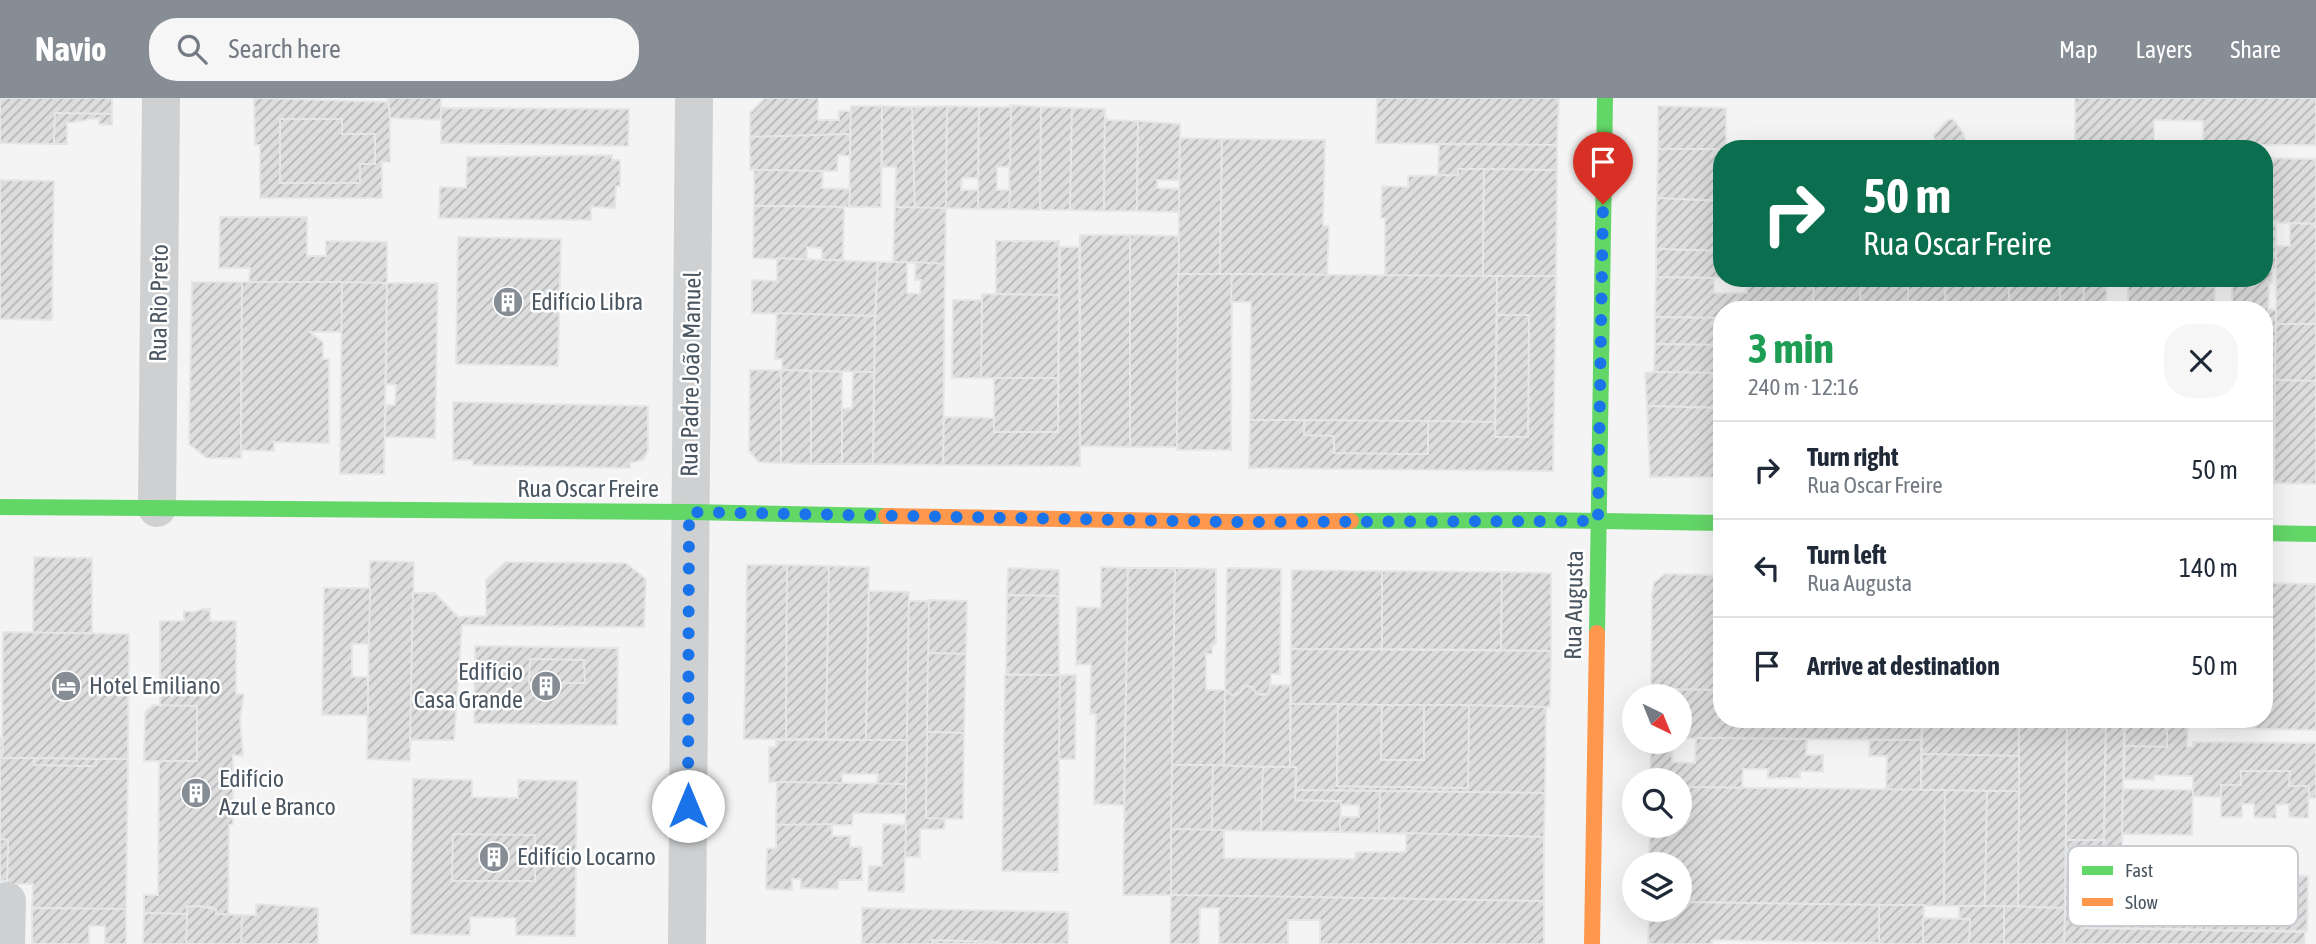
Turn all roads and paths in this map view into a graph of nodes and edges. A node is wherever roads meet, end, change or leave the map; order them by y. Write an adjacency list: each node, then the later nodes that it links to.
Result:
1 (161, 98): 5 (street, Rua Rio Preto)
2 (694, 98): 6 (street, Rua Padre João Manuel)
3 (1605, 98): 7 (street, Rua Augusta)
4 (0, 507): 5 (street, Rua Oscar Freire)
5 (157, 508): 6 (street, Rua Oscar Freire)
6 (689, 512): 7 (street, Rua Oscar Freire); 13 (street, Rua Padre João Manuel)
7 (1598, 521): 8 (street, Rua Oscar Freire); 14 (street, Rua Augusta)
8 (1713, 523)
9 (2273, 533): 10 (street)
10 (2316, 534)
11 (7, 901): 12 (street)
12 (6, 944)
13 (687, 944)
14 (1592, 944)

